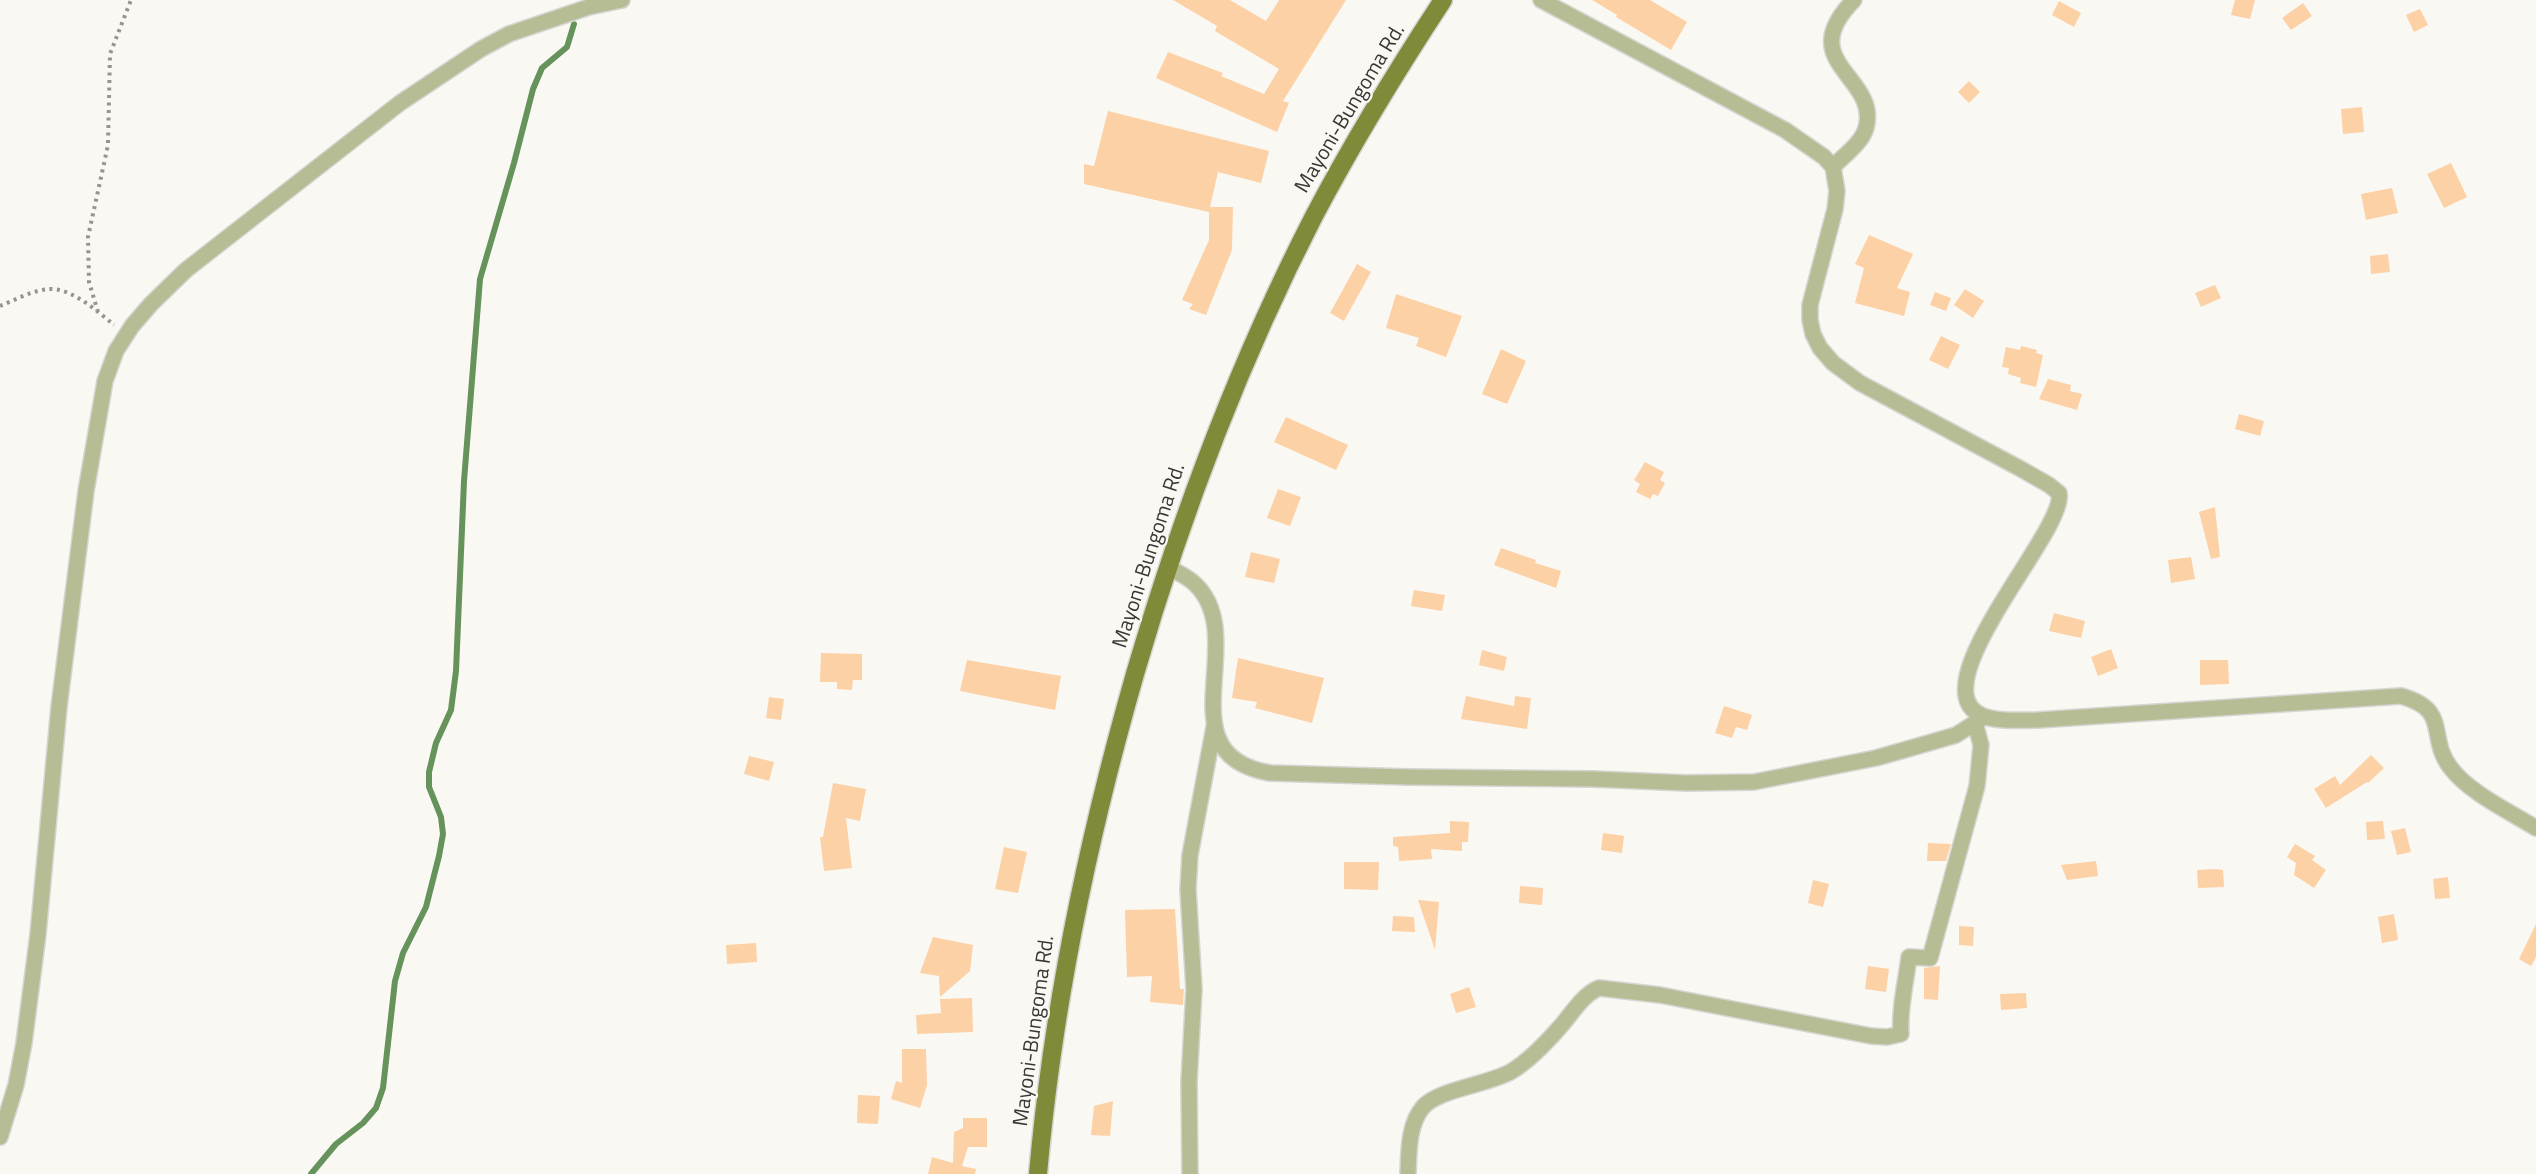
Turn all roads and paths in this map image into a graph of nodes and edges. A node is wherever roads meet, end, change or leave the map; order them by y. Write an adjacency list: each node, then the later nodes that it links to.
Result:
1 (131, 0): 8 (path)
2 (622, 0): 9 (street)
3 (1443, 0): 10 (main road, Mayoni-Bungoma Rd.)
4 (1540, 0): 6 (street)
5 (1854, 0): 6 (street)
6 (1833, 167): 11 (street)
7 (0, 306): 8 (path)
8 (98, 312): 9 (path)
9 (126, 335): 14 (street)
10 (1168, 567): 12 (street); 15 (main road, Mayoni-Bungoma Rd.)
11 (1980, 720): 12 (street); 13 (street); 17 (street)
12 (1215, 724): 16 (street)
13 (2536, 828)
14 (0, 1137)
15 (1038, 1174)
16 (1190, 1174)
17 (1407, 1174)

